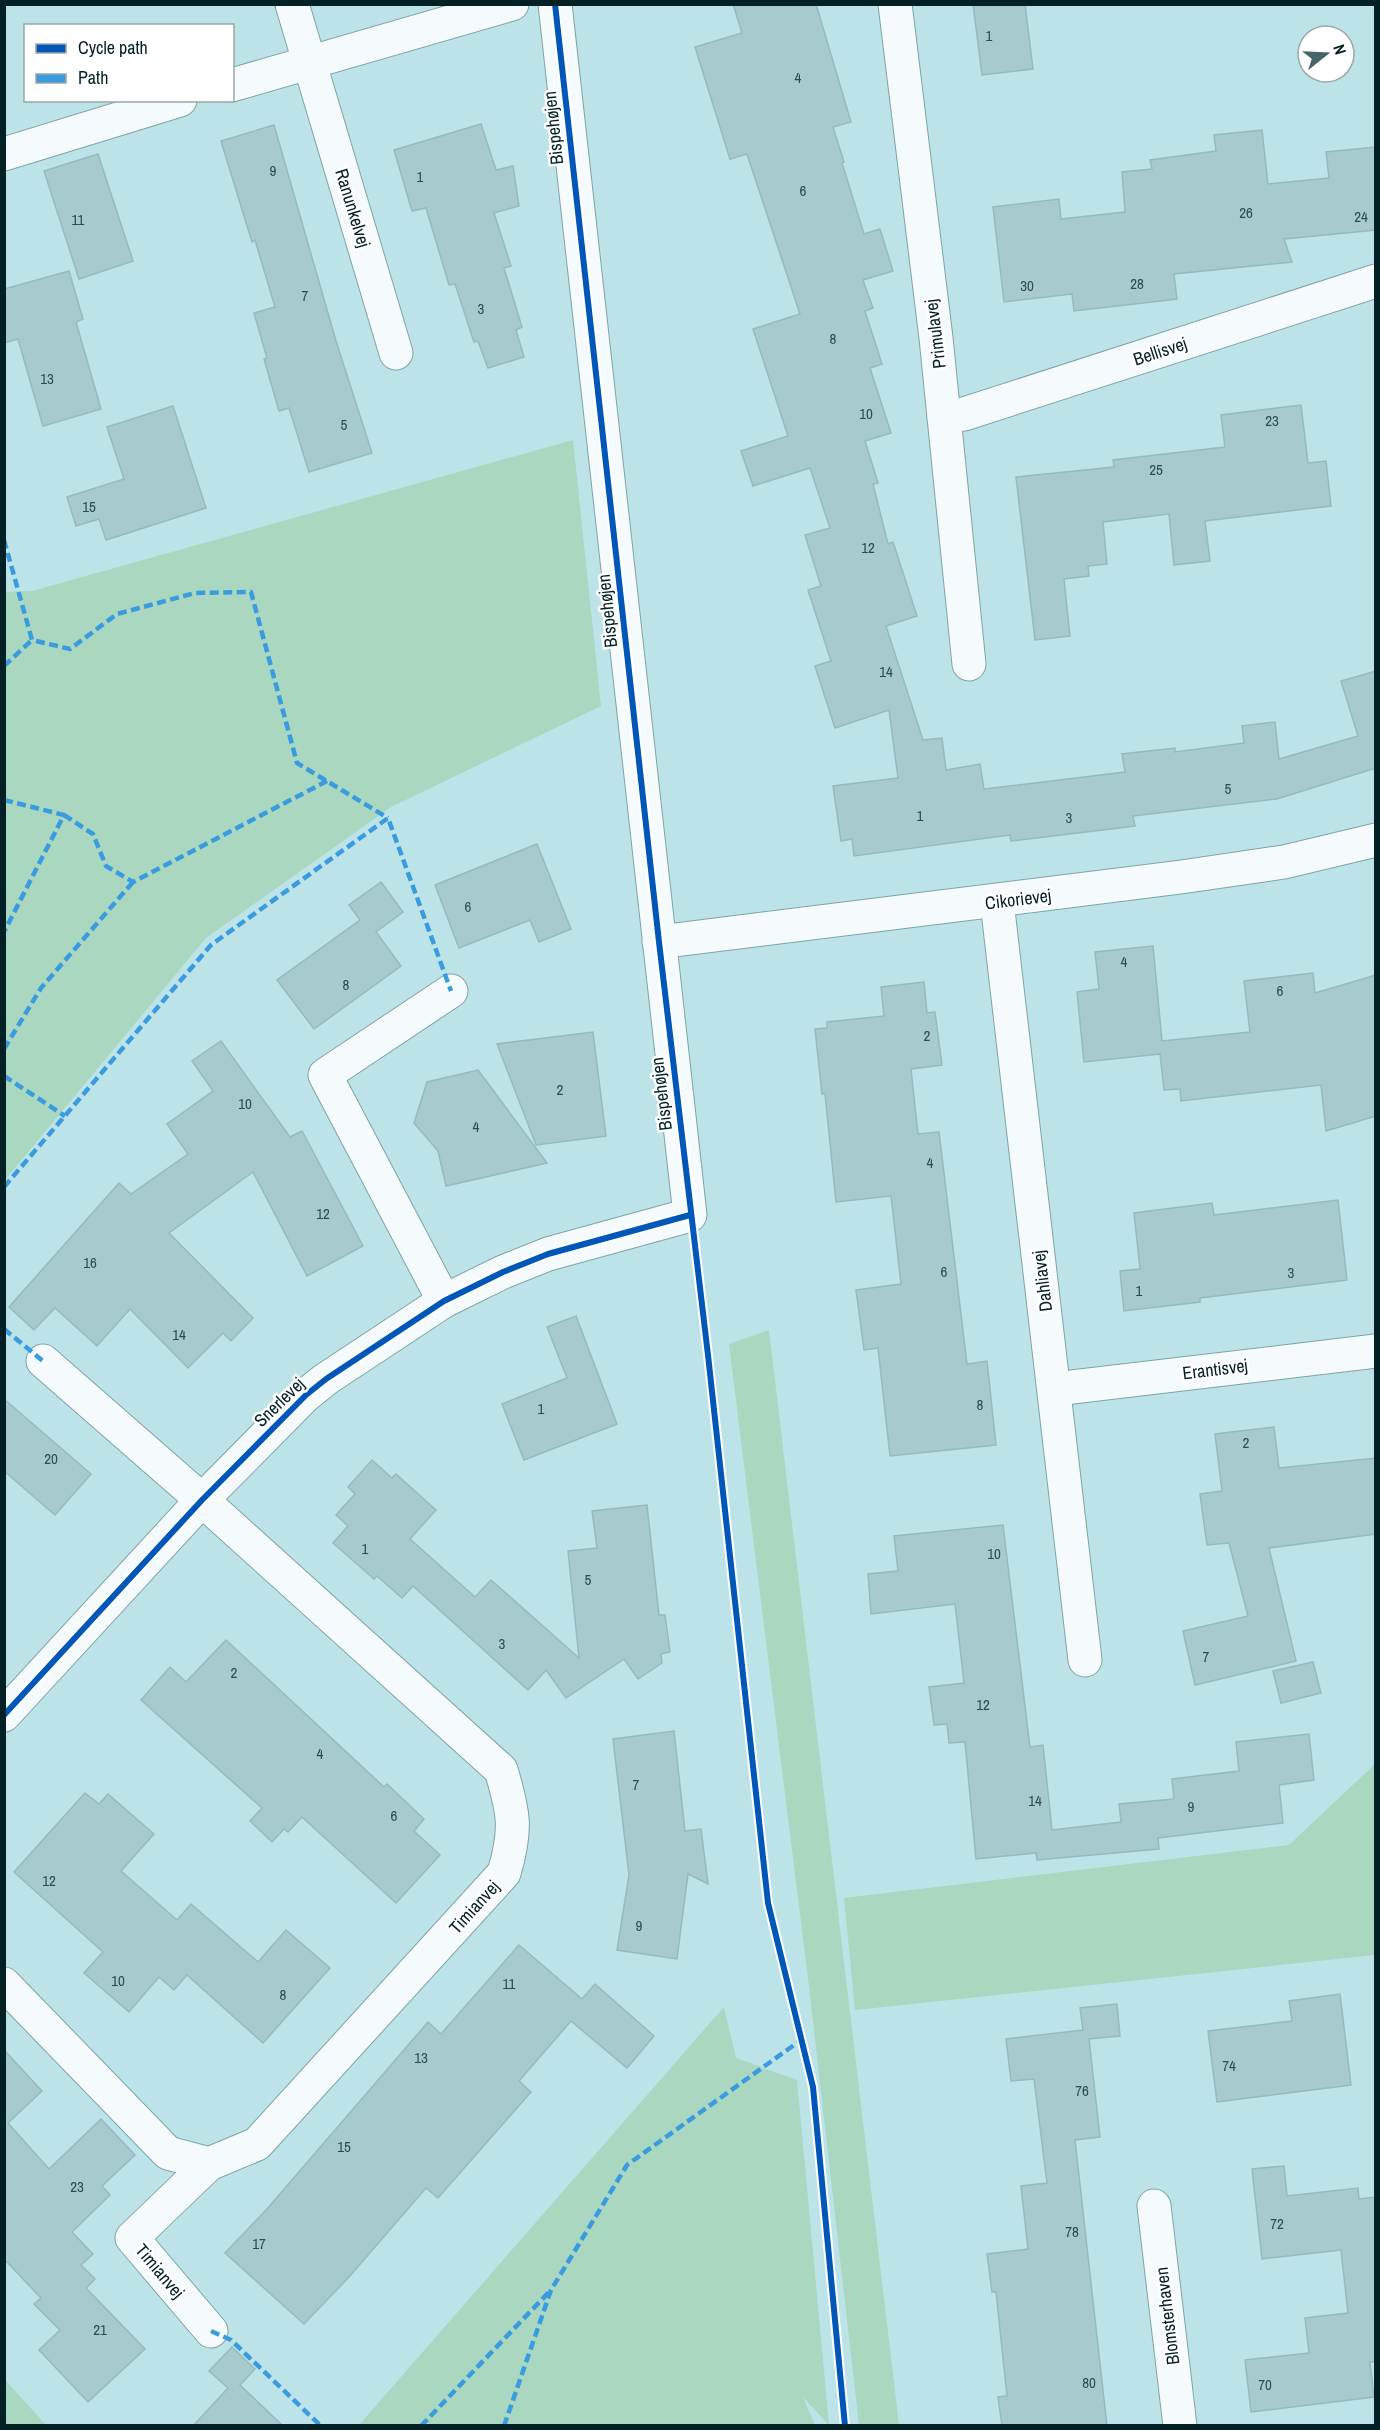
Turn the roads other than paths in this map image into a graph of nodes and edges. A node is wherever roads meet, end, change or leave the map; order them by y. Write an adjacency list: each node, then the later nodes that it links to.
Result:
1 (292, 4): 5 (street, Ranunkelvej)
2 (512, 4): 5 (street)
3 (555, 4): 15 (street, Bispehøjen)
4 (895, 4): 11 (street, Primulavej)
5 (310, 62): 6 (street); 10 (street, Ranunkelvej)
6 (234, 84)
7 (173, 102): 8 (street)
8 (4, 154)
9 (1376, 281): 11 (street, Bellisvej)
10 (396, 353)
11 (944, 417): 12 (street, Primulavej)
12 (969, 664)
13 (1376, 840): 14 (street, Cikorievej)
14 (997, 902): 15 (street, Cikorievej); 21 (street, Dahliavej)
15 (659, 942): 17 (street, Bispehøjen)
16 (451, 991): 18 (street)
17 (690, 1215): 18 (street, Snerlevej)
18 (444, 1301): 22 (street, Snerlevej)
19 (1376, 1351): 21 (street, Erantisvej)
20 (43, 1361): 22 (street)
21 (1055, 1389): 23 (street, Dahliavej)
22 (202, 1500): 24 (street, Snerlevej); 26 (street, Timianvej)
23 (1085, 1660)
24 (4, 1715)
25 (4, 1984): 26 (street)
26 (209, 2164): 28 (street, Timianvej)
27 (1154, 2206): 29 (street, Blomsterhaven)
28 (211, 2331)
29 (1180, 2426)

